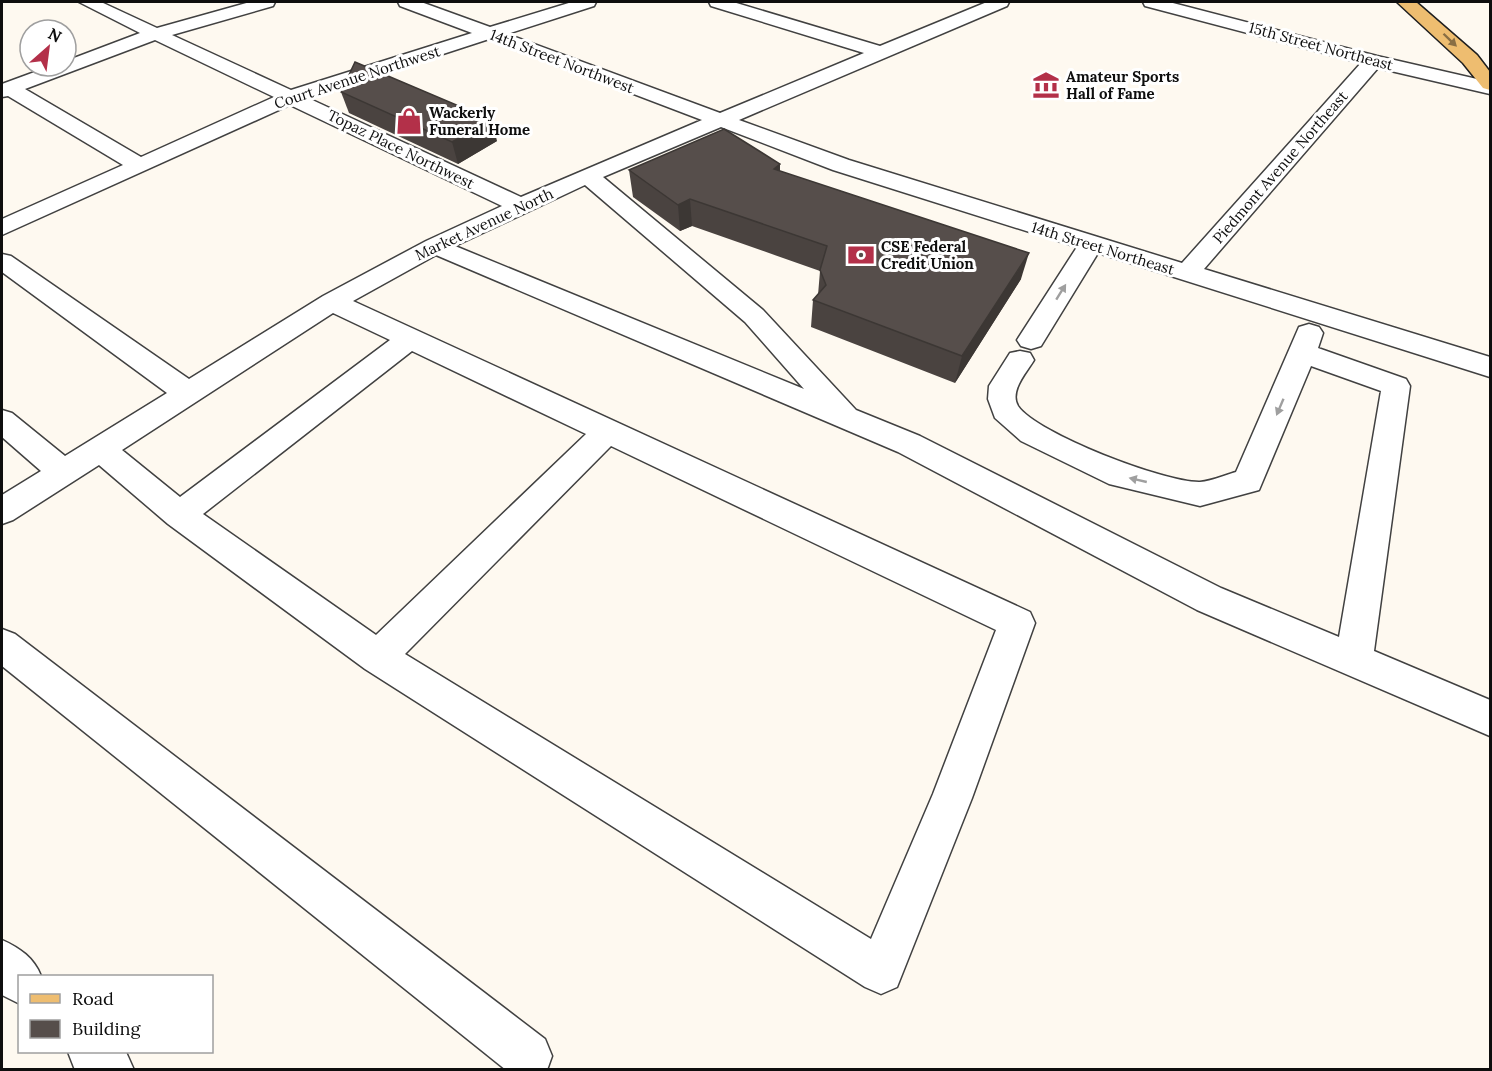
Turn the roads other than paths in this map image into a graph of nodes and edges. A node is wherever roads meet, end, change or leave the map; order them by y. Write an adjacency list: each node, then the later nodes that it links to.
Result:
1 (88, 2): 9 (street, Topaz Place Northwest)
2 (267, 2): 9 (street)
3 (406, 2): 10 (street, 14th Street Northwest)
4 (588, 2): 10 (street, Court Avenue Northwest)
5 (717, 2): 11 (street)
6 (1001, 2): 11 (street, Market Avenue North)
7 (1151, 2): 12 (street, 15th Street Northeast)
8 (1406, 2): 13 (main road, one-way to 13)
9 (155, 34): 14 (street); 15 (street, Topaz Place Northwest)
10 (490, 34): 15 (street, Court Avenue Northwest); 16 (street, 14th Street Northwest)
11 (880, 52): 16 (street, Market Avenue North)
12 (1374, 61): 13 (street, 15th Street Northeast); 24 (street, Piedmont Avenue Northeast)
13 (1491, 86)
14 (5, 89): 17 (street)
15 (290, 96): 17 (street, Court Avenue Northwest); 19 (street, Topaz Place Northwest)
16 (718, 121): 18 (street, Market Avenue North); 21 (street, 14th Street Northeast)
17 (139, 165): 20 (street, Court Avenue Northwest)
18 (588, 176): 19 (street, Market Avenue North); 32 (street)
19 (519, 205): 22 (street, Market Avenue North)
20 (2, 228)
21 (1092, 244): 24 (street, 14th Street Northeast); 28 (street, one-way to 21)
22 (435, 246): 25 (street, Market Avenue North); 32 (street)
23 (2, 261): 30 (street)
24 (1186, 274): 26 (street, 14th Street Northeast)
25 (332, 302): 27 (street); 30 (street, Market Avenue North)
26 (1315, 314): 28 (street); 29 (street, 14th Street Northeast)
27 (411, 338): 33 (street); 37 (street)
28 (1303, 353): 40 (street)
29 (1491, 367)
30 (188, 393): 34 (street, Market Avenue North)
31 (2, 421): 35 (street)
32 (850, 421): 40 (street)
33 (608, 431): 39 (street); 39 (street)
34 (100, 448): 35 (street, Market Avenue North); 37 (street)
35 (63, 472): 36 (street, Market Avenue North)
36 (2, 511)
37 (179, 515): 39 (street)
38 (2, 645): 45 (street)
39 (378, 657)
40 (1354, 660): 41 (street)
41 (1491, 718)
42 (2, 963): 43 (street)
43 (18, 979)
44 (93, 1053): 46 (street)
45 (528, 1056)
46 (110, 1070)

